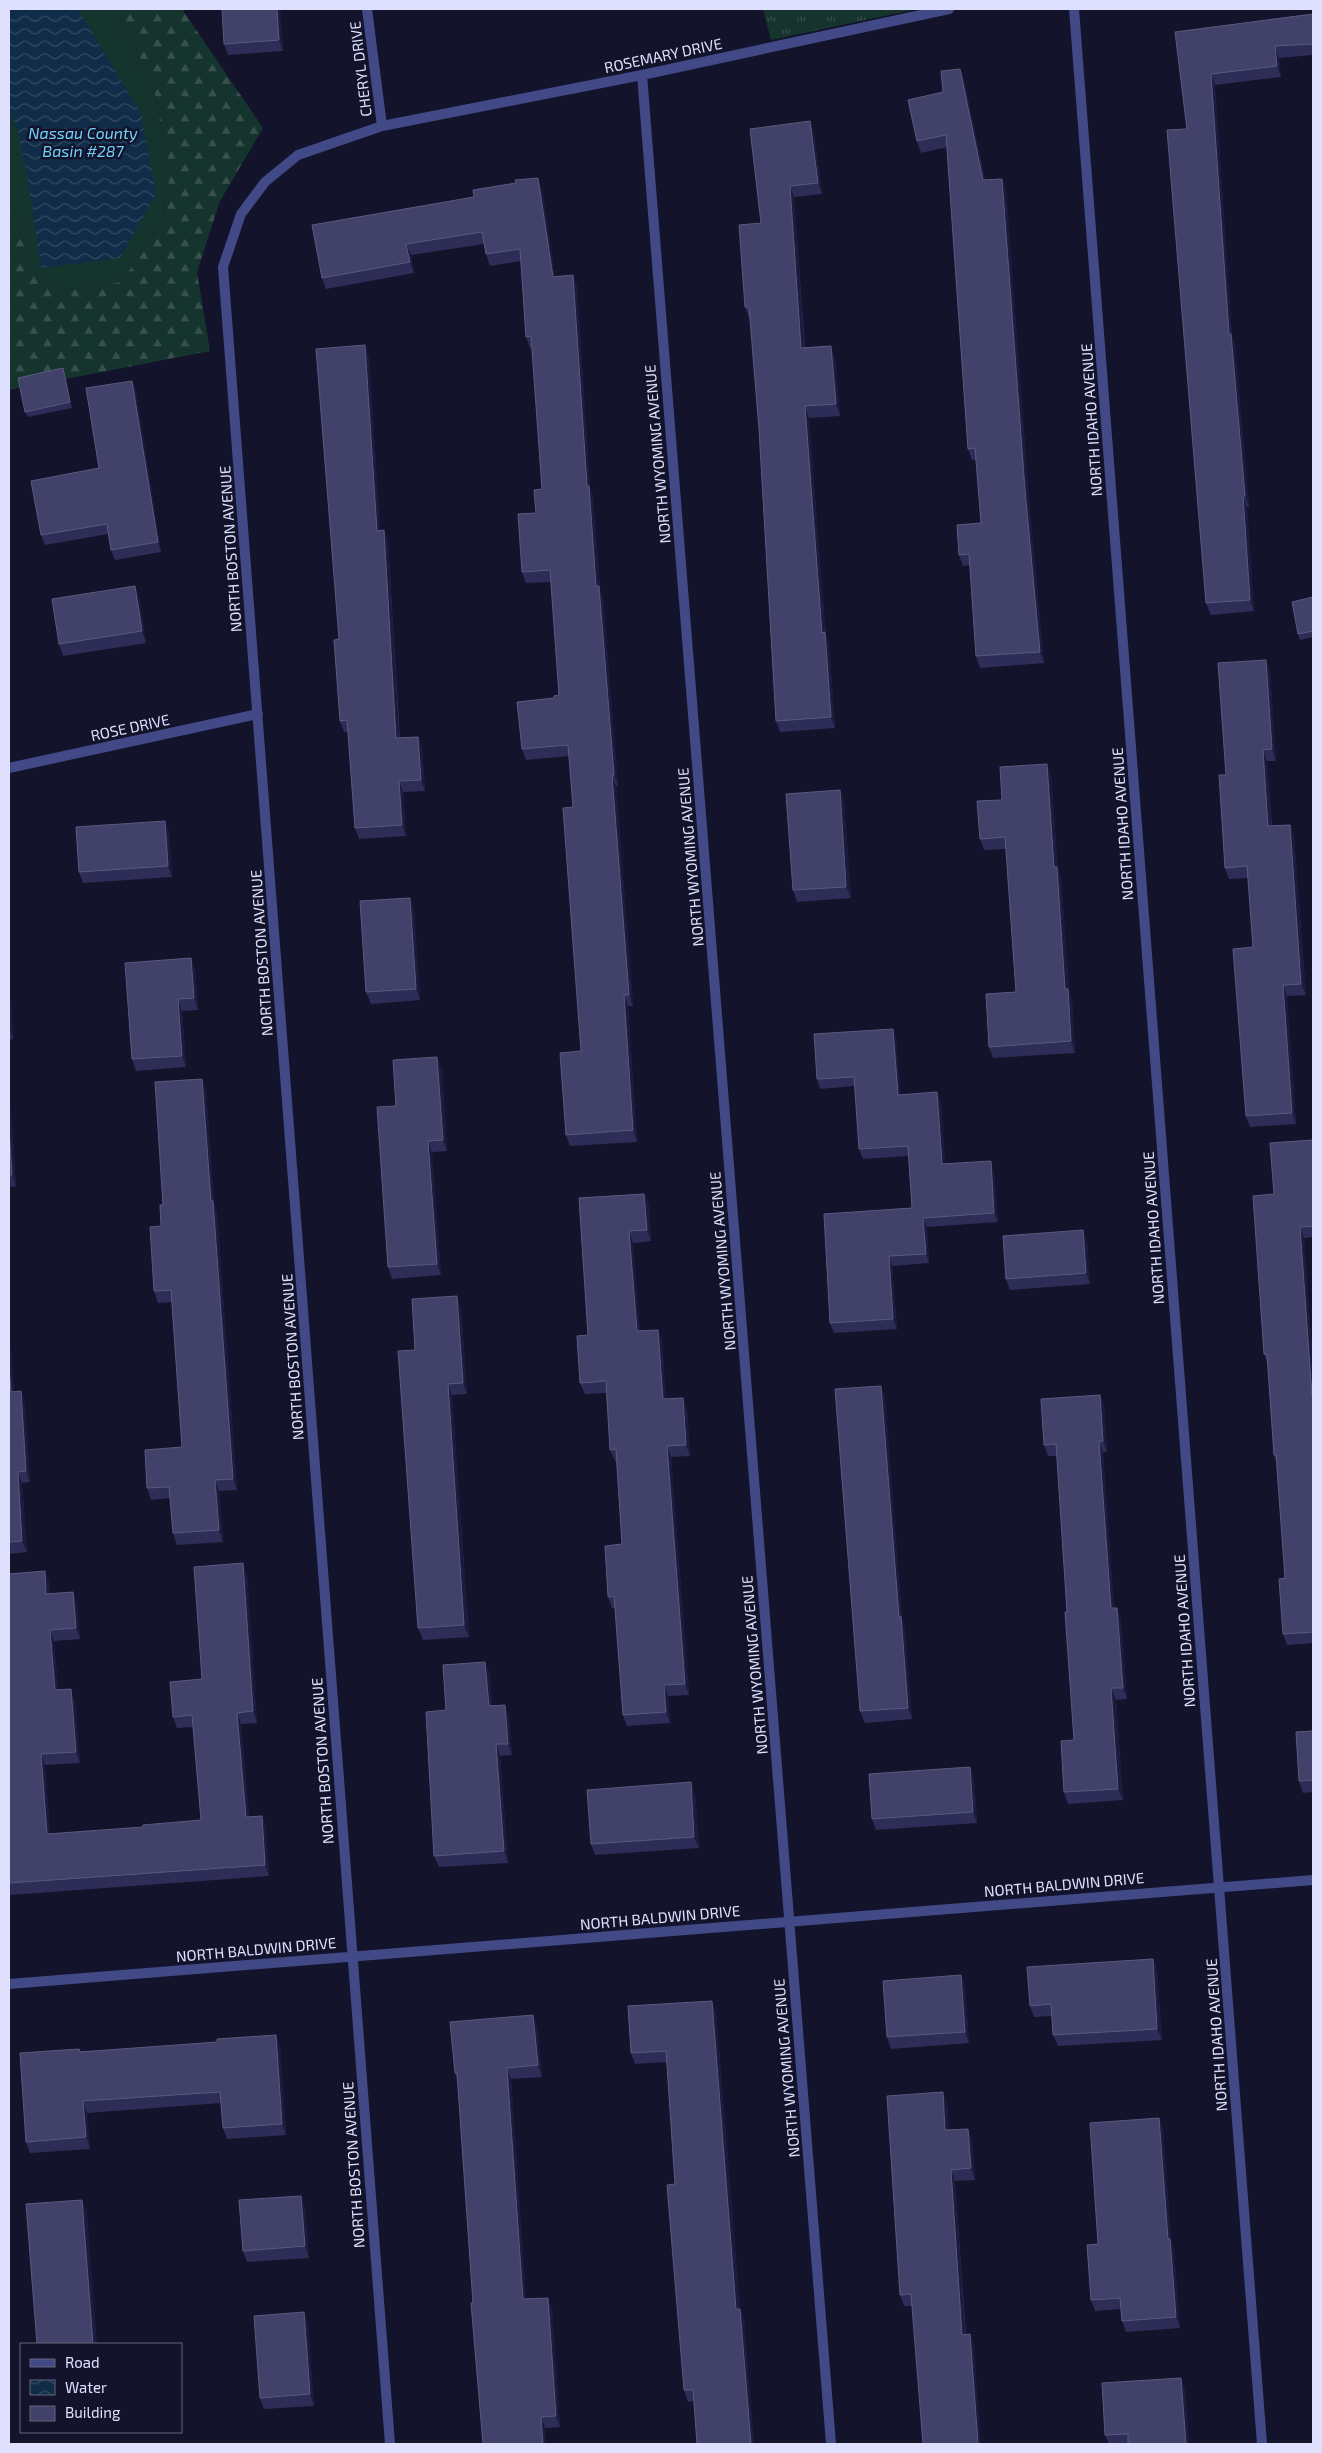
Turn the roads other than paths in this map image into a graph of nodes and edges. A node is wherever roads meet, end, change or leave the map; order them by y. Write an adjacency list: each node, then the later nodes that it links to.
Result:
1 (367, 9): 5 (street, CHERYL DRIVE)
2 (949, 9): 4 (street, ROSEMARY DRIVE)
3 (1074, 9): 10 (street, NORTH IDAHO AVENUE)
4 (642, 75): 5 (street, ROSEMARY DRIVE); 11 (street, NORTH WYOMING AVENUE)
5 (382, 126): 6 (street, ROSEMARY DRIVE)
6 (224, 267): 7 (street, NORTH BOSTON AVENUE)
7 (258, 714): 8 (street, ROSE DRIVE); 12 (street, NORTH BOSTON AVENUE)
8 (9, 768)
9 (1313, 1880): 10 (street, NORTH BALDWIN DRIVE)
10 (1219, 1887): 11 (street, NORTH BALDWIN DRIVE); 16 (street, NORTH IDAHO AVENUE)
11 (789, 1922): 12 (street, NORTH BALDWIN DRIVE); 15 (street, NORTH WYOMING AVENUE)
12 (352, 1956): 13 (street, NORTH BALDWIN DRIVE); 14 (street, NORTH BOSTON AVENUE)
13 (9, 1984)
14 (390, 2444)
15 (831, 2444)
16 (1262, 2444)

